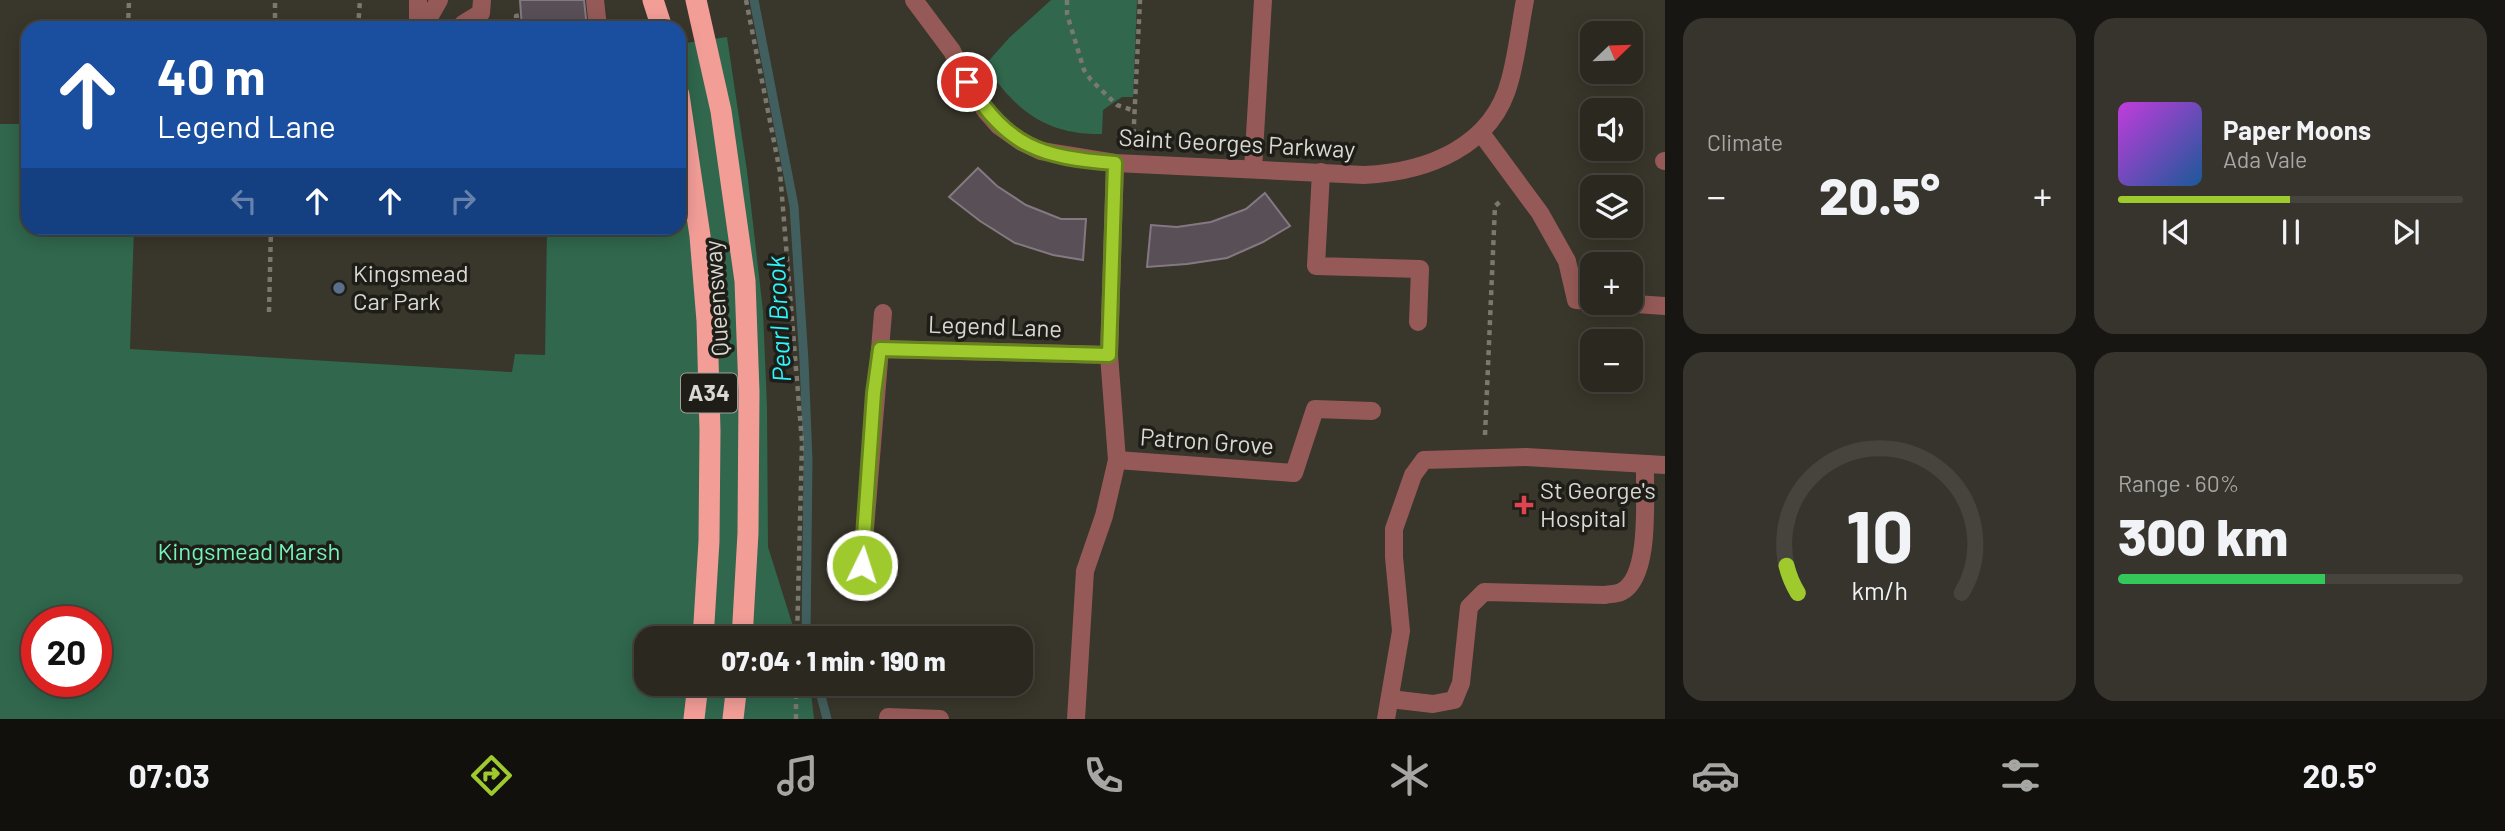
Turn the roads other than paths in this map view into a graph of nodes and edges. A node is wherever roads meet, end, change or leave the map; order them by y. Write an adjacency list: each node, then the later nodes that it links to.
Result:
1 (418, 0): 10 (street)
2 (439, 0): 11 (street)
3 (482, 0): 12 (street)
4 (595, 0): 13 (street)
5 (653, 0): 14 (highway)
6 (696, 0): 33 (highway, Queensway / A34)
7 (914, 0): 17 (street, Saint Georges Parkway)
8 (1263, 0): 18 (street)
9 (1525, 0): 15 (street, Saint Georges Parkway)
10 (420, 21)
11 (425, 21)
12 (470, 21)
13 (597, 21)
14 (660, 21)
15 (1480, 133): 19 (street, Saint Georges Parkway); 20 (street)
16 (686, 142): 32 (highway, Queensway / A34)
17 (1124, 162): 18 (street, Saint Georges Parkway); 26 (street)
18 (1253, 169): 19 (street, Saint Georges Parkway)
19 (1321, 172): 24 (street)
20 (1580, 300)
21 (1643, 304): 22 (street)
22 (1665, 306)
23 (883, 313): 25 (street)
24 (1418, 322)
25 (880, 349): 26 (street, Legend Lane); 31 (street)
26 (1109, 355): 28 (street)
27 (1372, 411): 28 (street, Patron Grove)
28 (1116, 460): 41 (street)
29 (1645, 464): 30 (street); 36 (street); 36 (street)
30 (1665, 465)
31 (862, 565)
32 (704, 626)
33 (743, 626)
34 (697, 696): 38 (highway)
35 (736, 696): 39 (highway)
36 (1390, 699): 42 (street)
37 (888, 717): 40 (street)
38 (694, 719)
39 (733, 719)
40 (940, 719)
41 (1076, 719)
42 (1386, 719)

